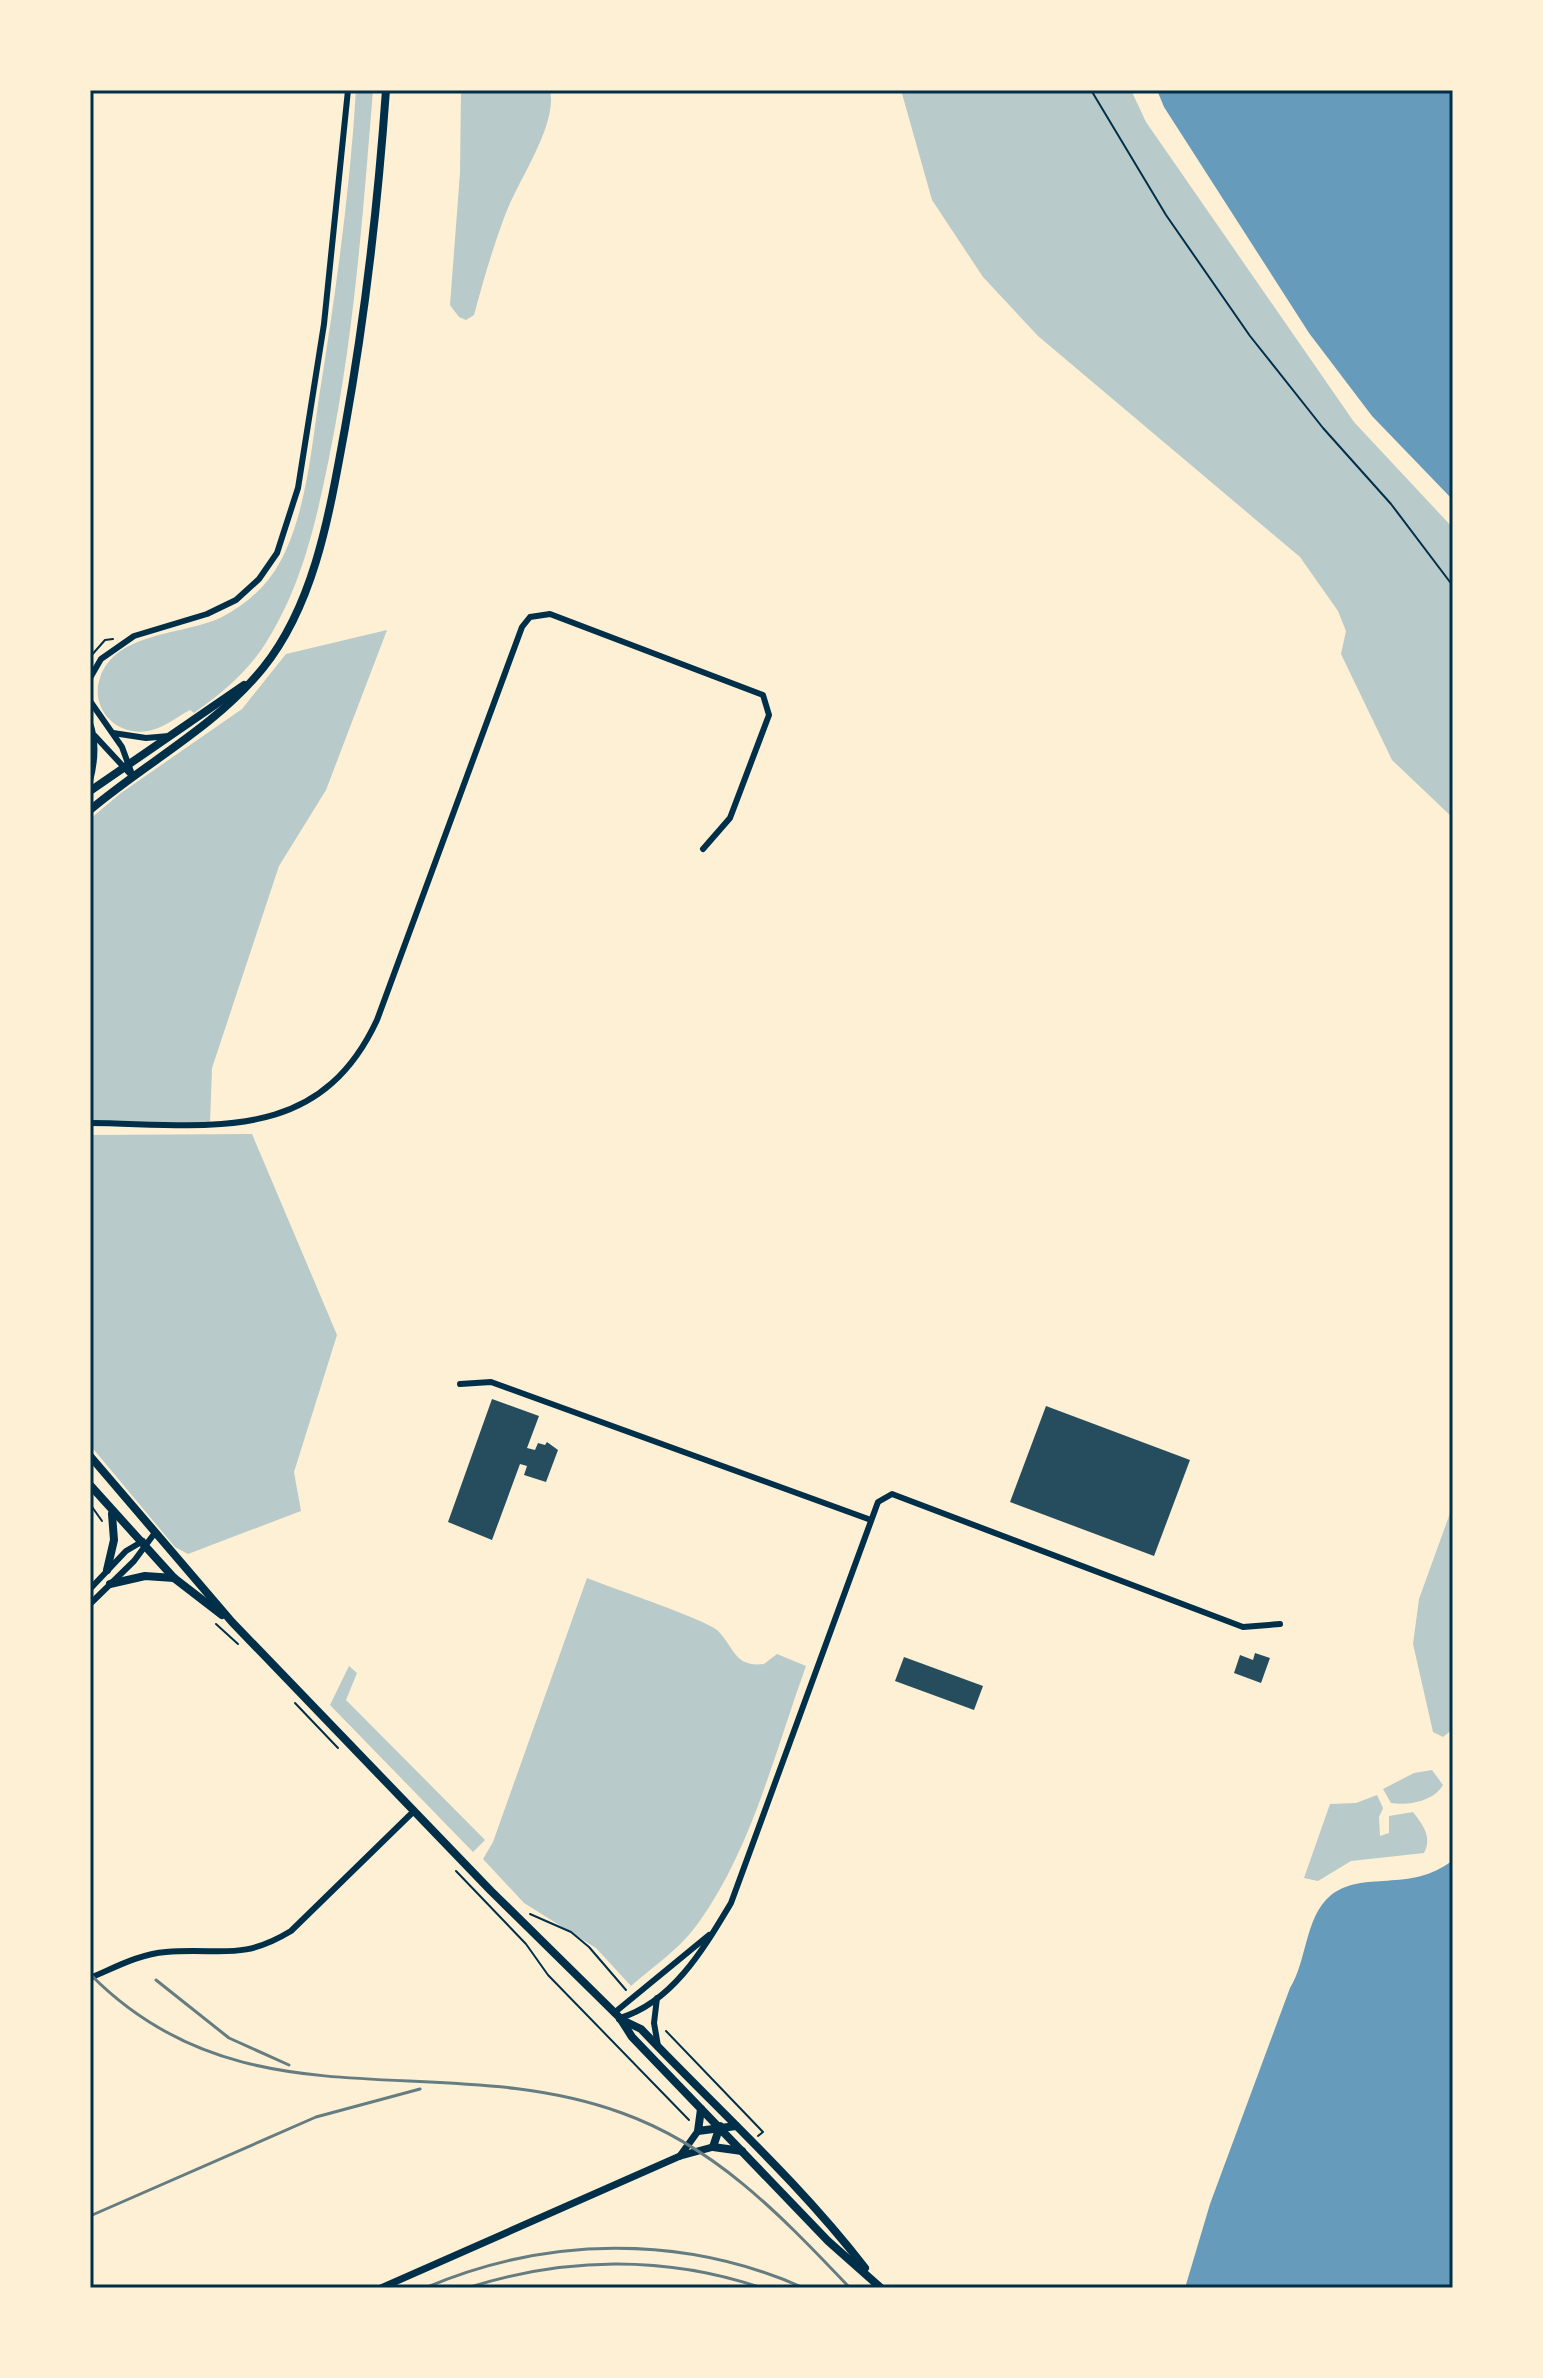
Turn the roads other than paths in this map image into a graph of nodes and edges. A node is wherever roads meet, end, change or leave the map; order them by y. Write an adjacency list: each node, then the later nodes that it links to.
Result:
1 (348, 90): 3 (street)
2 (386, 90): 4 (main road)
3 (90, 678)
4 (246, 684): 9 (main road); 12 (main road)
5 (90, 701): 7 (street)
6 (90, 723): 8 (street)
7 (112, 733): 9 (street); 10 (street)
8 (94, 735): 11 (street); 13 (street)
9 (169, 736): 10 (main road)
10 (130, 762): 11 (main road); 12 (street)
11 (121, 767): 12 (street); 14 (main road)
12 (133, 777): 15 (main road)
13 (90, 781)
14 (90, 791)
15 (90, 810)
16 (703, 849): 17 (street)
17 (90, 1123)
18 (460, 1384): 22 (street)
19 (90, 1456): 23 (main road)
20 (90, 1485): 21 (main road)
21 (112, 1513): 24 (main road); 25 (main road)
22 (871, 1520): 31 (street); 33 (street)
23 (154, 1534): 24 (street); 30 (main road)
24 (142, 1545): 25 (street); 26 (main road); 27 (street)
25 (107, 1570): 28 (street)
26 (174, 1578): 27 (main road); 30 (main road)
27 (110, 1584): 29 (street)
28 (90, 1589)
29 (90, 1604)
30 (232, 1622): 32 (main road)
31 (1280, 1624)
32 (414, 1811): 34 (street); 36 (main road)
33 (715, 1930): 35 (street); 36 (street)
34 (90, 1978)
35 (657, 1998): 36 (street); 37 (street)
36 (617, 2016): 37 (main road); 38 (main road)
37 (658, 2046): 39 (main road)
38 (701, 2109): 41 (main road); 42 (main road)
39 (723, 2114): 40 (main road); 41 (main road)
40 (736, 2126): 41 (main road); 46 (main road)
41 (720, 2128): 42 (main road); 43 (main road); 44 (main road)
42 (698, 2131): 45 (street)
43 (713, 2147): 44 (main road); 45 (street)
44 (742, 2151): 46 (main road)
45 (680, 2156): 47 (street)
46 (878, 2285)
47 (381, 2288)

